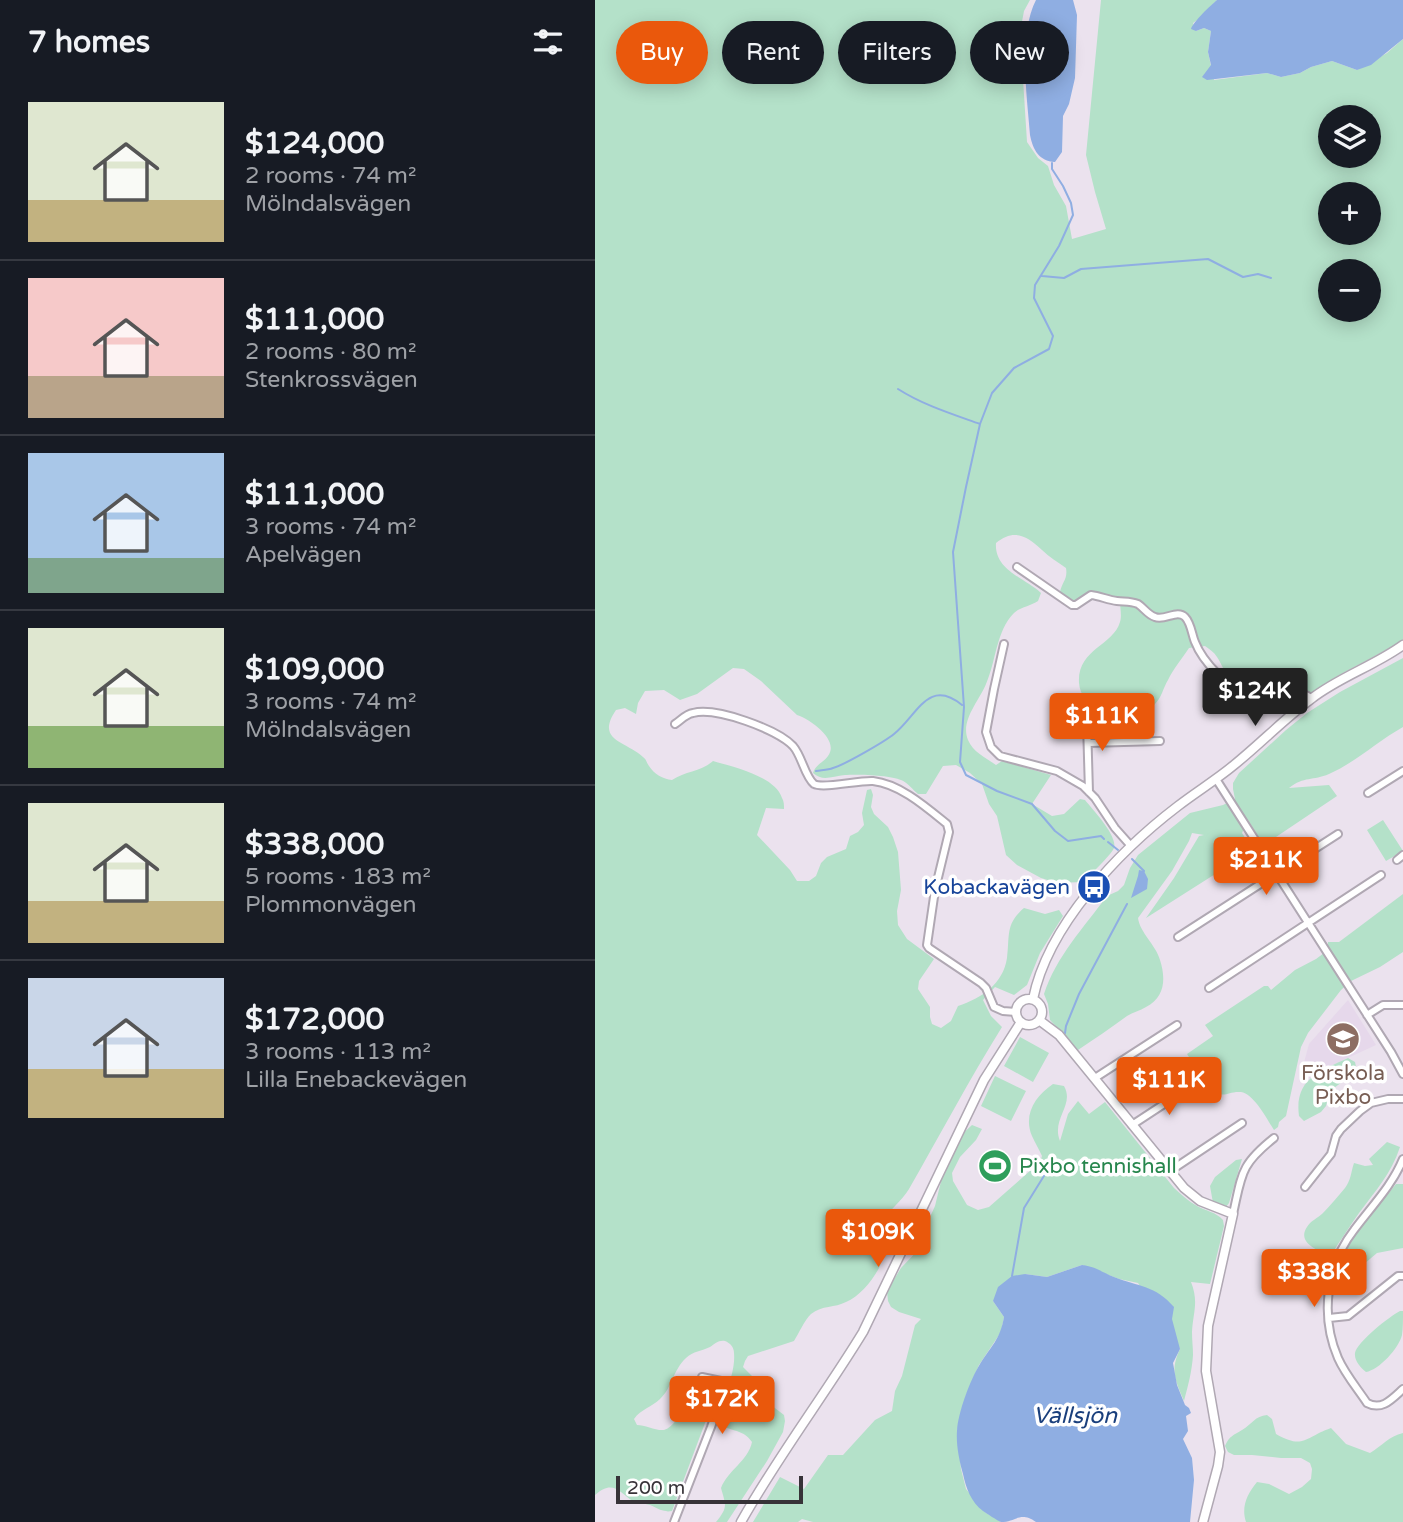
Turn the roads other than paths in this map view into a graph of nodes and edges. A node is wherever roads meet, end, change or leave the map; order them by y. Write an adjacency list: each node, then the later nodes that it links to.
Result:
1 (1017, 567): 4 (street)
2 (1004, 644): 11 (street)
3 (1403, 645): 4 (street)
4 (1311, 698): 10 (street)
5 (1085, 715): 8 (street)
6 (675, 724): 22 (street)
7 (1160, 740): 8 (street)
8 (1087, 743): 11 (street)
9 (1403, 771): 12 (street)
10 (1216, 779): 14 (street); 15 (street)
11 (1089, 792): 14 (street)
12 (1368, 793)
13 (1338, 834): 15 (street)
14 (1131, 846): 20 (street)
15 (1277, 874): 17 (street); 18 (street)
16 (1381, 876): 17 (street)
17 (1309, 923): 19 (street); 23 (street)
18 (1178, 937)
19 (1209, 988)
20 (1033, 999): 22 (street); 24 (street)
21 (1403, 1005): 23 (street)
22 (1016, 1012): 25 (street)
23 (1367, 1015): 27 (street)
24 (1038, 1020): 25 (street); 28 (street)
25 (1021, 1021): 43 (street)
26 (1177, 1025): 28 (street)
27 (1403, 1074)
28 (1094, 1078): 32 (street)
29 (1190, 1087): 32 (street)
30 (1403, 1099): 36 (street)
31 (1243, 1123): 35 (street)
32 (1132, 1125): 35 (street)
33 (1274, 1138): 37 (street)
34 (1403, 1159): 39 (street)
35 (1170, 1171): 37 (street)
36 (1305, 1187)
37 (1233, 1214): 44 (street)
38 (1403, 1276): 39 (street)
39 (1329, 1318): 41 (street)
40 (702, 1377): 42 (street)
41 (1403, 1389)
42 (674, 1522)
43 (741, 1522)
44 (1203, 1522)

